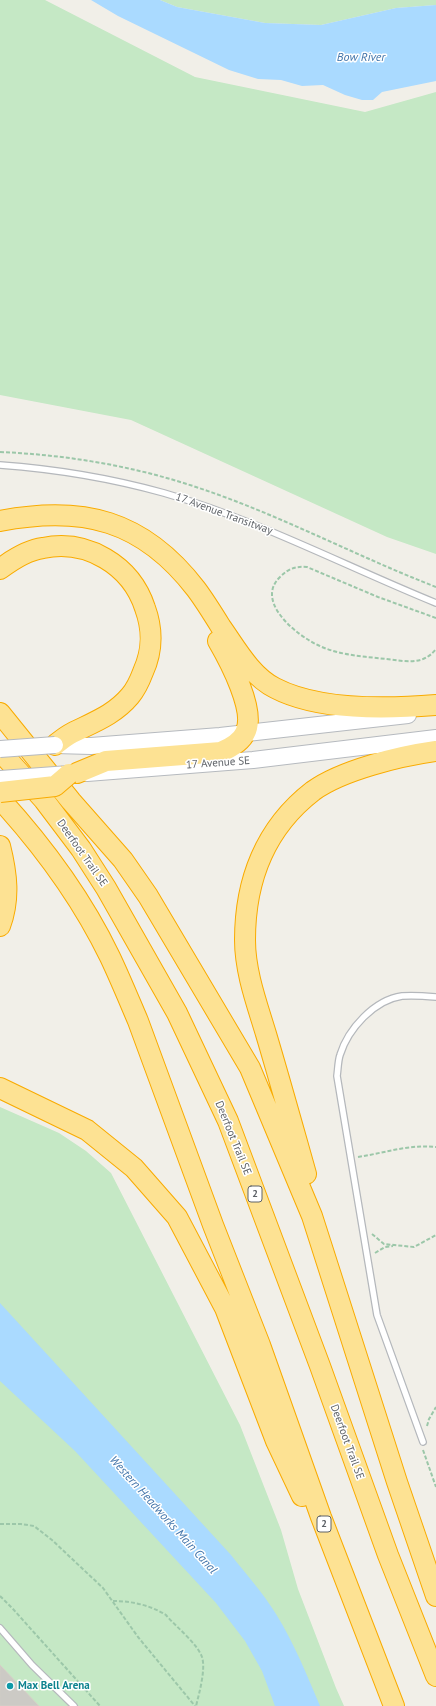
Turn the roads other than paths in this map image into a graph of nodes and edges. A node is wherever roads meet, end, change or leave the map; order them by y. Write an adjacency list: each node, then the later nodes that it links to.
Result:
1 (0, 465): 5 (lane, 17 Avenue Transitway)
2 (0, 521): 3 (highway)
3 (168, 559): 6 (highway); 9 (highway)
4 (0, 570): 11 (highway)
5 (436, 603)
6 (436, 705)
7 (436, 712): 9 (main road)
8 (0, 713): 22 (highway)
9 (246, 733): 11 (main road); 14 (highway)
10 (436, 738): 14 (main road, 17 Avenue SE)
11 (55, 745): 12 (main road, bridge)
12 (0, 750): 27 (highway, Deerfoot Trail SE / 2)
13 (436, 751): 22 (highway)
14 (73, 774): 15 (main road, 17 Avenue SE, bridge); 16 (highway, bridge)
15 (0, 779)
16 (0, 792)
17 (0, 799): 26 (highway, 2)
18 (0, 846): 19 (highway)
19 (0, 926)
20 (436, 997): 23 (lane)
21 (0, 1088): 26 (highway)
22 (312, 1216): 24 (highway)
23 (423, 1442)
24 (436, 1596)
25 (0, 1628): 28 (lane)
26 (367, 1637): 29 (highway, 2)
27 (436, 1676)
28 (74, 1706)
29 (394, 1706)

